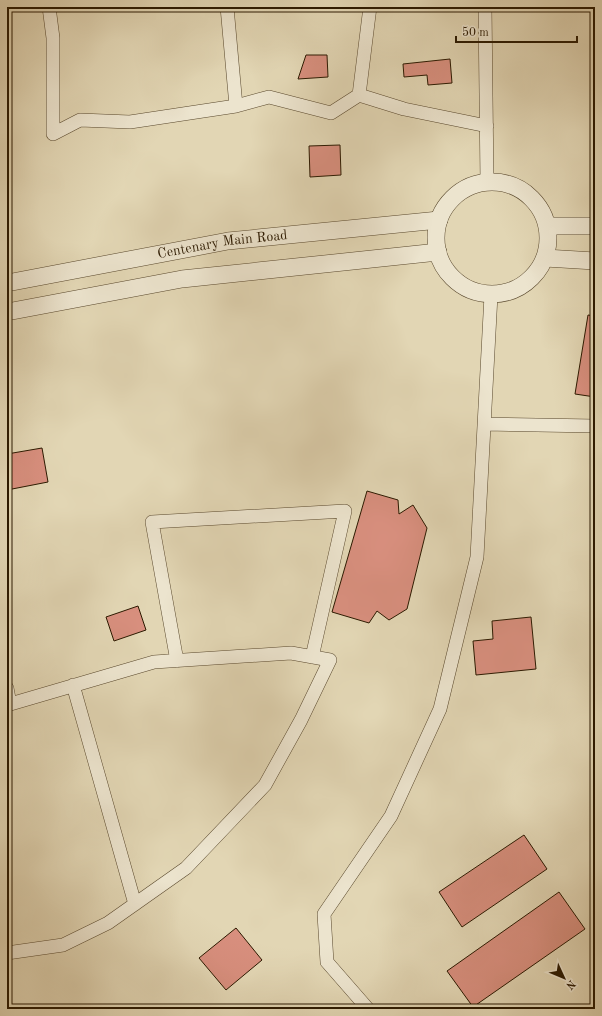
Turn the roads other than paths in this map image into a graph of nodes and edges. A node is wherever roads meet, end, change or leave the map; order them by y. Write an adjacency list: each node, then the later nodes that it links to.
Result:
1 (49, 7): 6 (street)
2 (227, 7): 6 (street)
3 (370, 7): 5 (street)
4 (485, 7): 7 (street)
5 (359, 95): 6 (street); 7 (street)
6 (236, 106)
7 (487, 126): 8 (street)
8 (487, 182): 9 (street); 10 (street)
9 (439, 220): 12 (street); 15 (street, Centenary Main Road)
10 (548, 226): 11 (street); 13 (street)
11 (595, 226)
12 (438, 252): 16 (street); 17 (street, Centenary Main Road)
13 (545, 258): 14 (street); 16 (street)
14 (595, 261)
15 (7, 283)
16 (491, 295): 18 (street)
17 (7, 312)
18 (485, 424): 19 (street); 27 (street)
19 (595, 426)
20 (312, 657): 21 (street); 21 (street); 25 (street)
21 (177, 661): 22 (street)
22 (73, 686): 24 (street); 25 (street)
23 (7, 688): 24 (street)
24 (9, 704)
25 (135, 904): 26 (street)
26 (7, 953)
27 (368, 1009)

